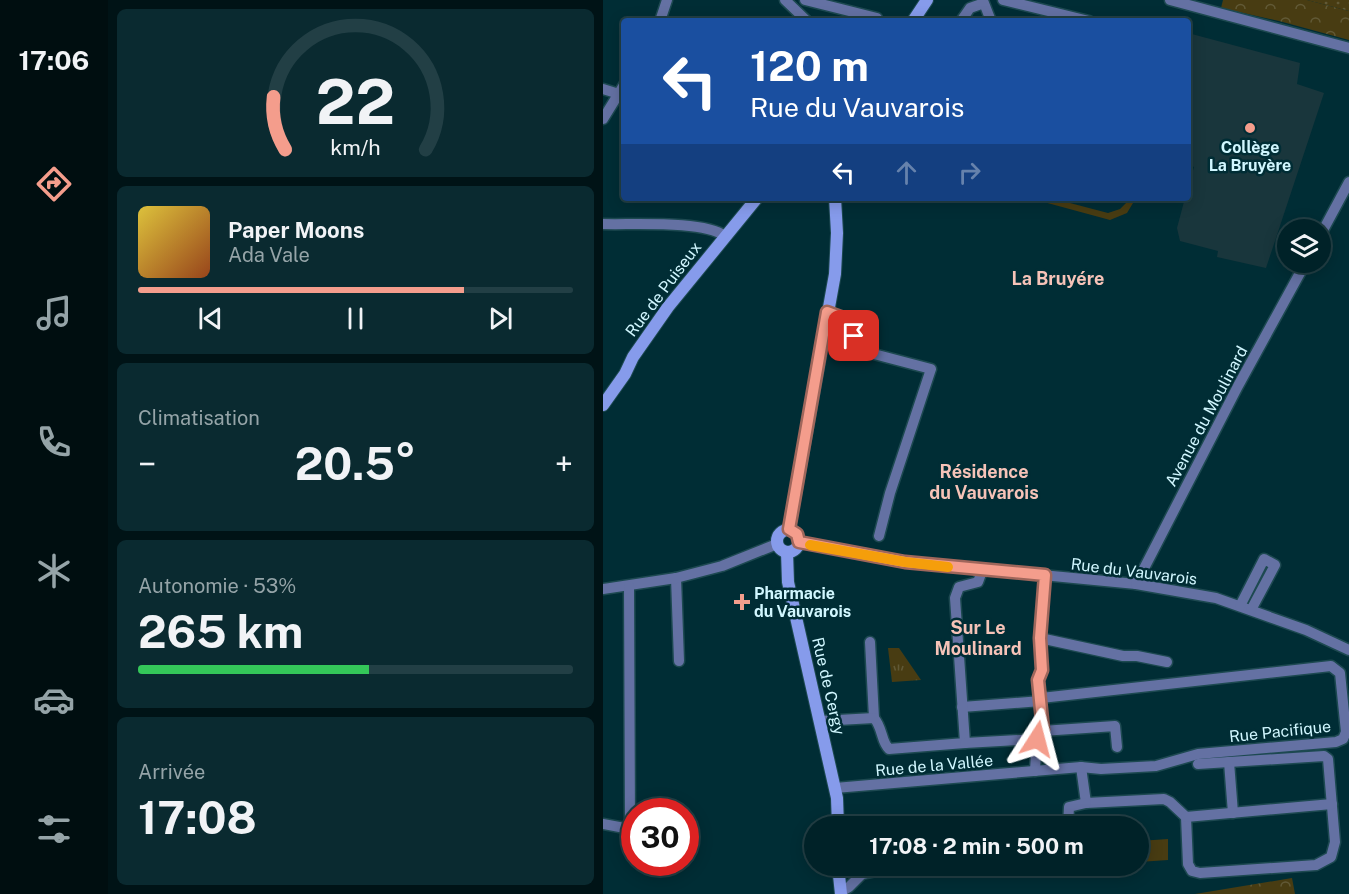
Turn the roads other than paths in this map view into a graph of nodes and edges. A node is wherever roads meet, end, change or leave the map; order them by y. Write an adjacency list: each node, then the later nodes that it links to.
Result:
1 (667, 0): 8 (street)
2 (785, 0): 9 (street)
3 (805, 0): 10 (street)
4 (927, 0): 11 (street)
5 (1003, 0): 14 (street)
6 (1170, 0): 15 (street)
7 (989, 2): 12 (street); 13 (street)
8 (661, 18)
9 (804, 18)
10 (877, 18)
11 (915, 18)
12 (963, 18)
13 (991, 18)
14 (1077, 18)
15 (1349, 48)
16 (603, 89): 17 (street)
17 (621, 89): 18 (street)
18 (603, 119)
19 (1349, 182): 22 (street)
20 (754, 201): 24 (street, Rue de Puiseux)
21 (835, 201): 26 (street)
22 (1329, 219)
23 (603, 224): 24 (street)
24 (725, 236): 27 (street, Rue de Puiseux)
25 (1300, 273): 36 (street, Avenue du Moulinard)
26 (827, 312): 28 (street); 29 (street)
27 (603, 405)
28 (789, 529): 30 (street); 31 (street)
29 (879, 536)
30 (799, 542): 32 (street); 33 (street, Rue du Vauvarois)
31 (777, 544): 32 (street); 35 (street)
32 (787, 552): 47 (street, Rue de Cergy)
33 (982, 571): 34 (street, Rue du Vauvarois); 45 (street)
34 (1045, 575): 36 (street, Rue du Vauvarois); 39 (street)
35 (676, 578): 37 (street); 42 (street)
36 (1136, 584): 41 (street, Rue du Vauvarois)
37 (629, 586): 38 (street); 62 (street)
38 (603, 589)
39 (1040, 638): 43 (street); 44 (street)
40 (870, 642): 46 (street)
41 (1348, 645)
42 (679, 661)
43 (1167, 662)
44 (1041, 699): 45 (street); 48 (street); 53 (street, Rue Pacifique)
45 (962, 707): 49 (street)
46 (874, 718): 47 (street); 49 (street)
47 (819, 721): 55 (street, Rue de Cergy)
48 (1040, 735): 49 (street); 50 (street); 54 (street)
49 (965, 743)
50 (1117, 747)
51 (1229, 762): 52 (street); 57 (street); 58 (street)
52 (1199, 764)
53 (1081, 767): 54 (street, Rue Pacifique); 56 (street)
54 (1035, 771): 55 (street, Rue de la Vallée)
55 (835, 788): 59 (street, Rue de Cergy)
56 (1086, 803): 60 (street); 61 (street)
57 (1332, 804): 58 (street); 61 (street)
58 (1233, 813): 61 (street)
59 (837, 816)
60 (1069, 816)
61 (1186, 817)
62 (603, 824)
63 (840, 876): 65 (street)
64 (861, 876): 65 (street)
65 (841, 893)

